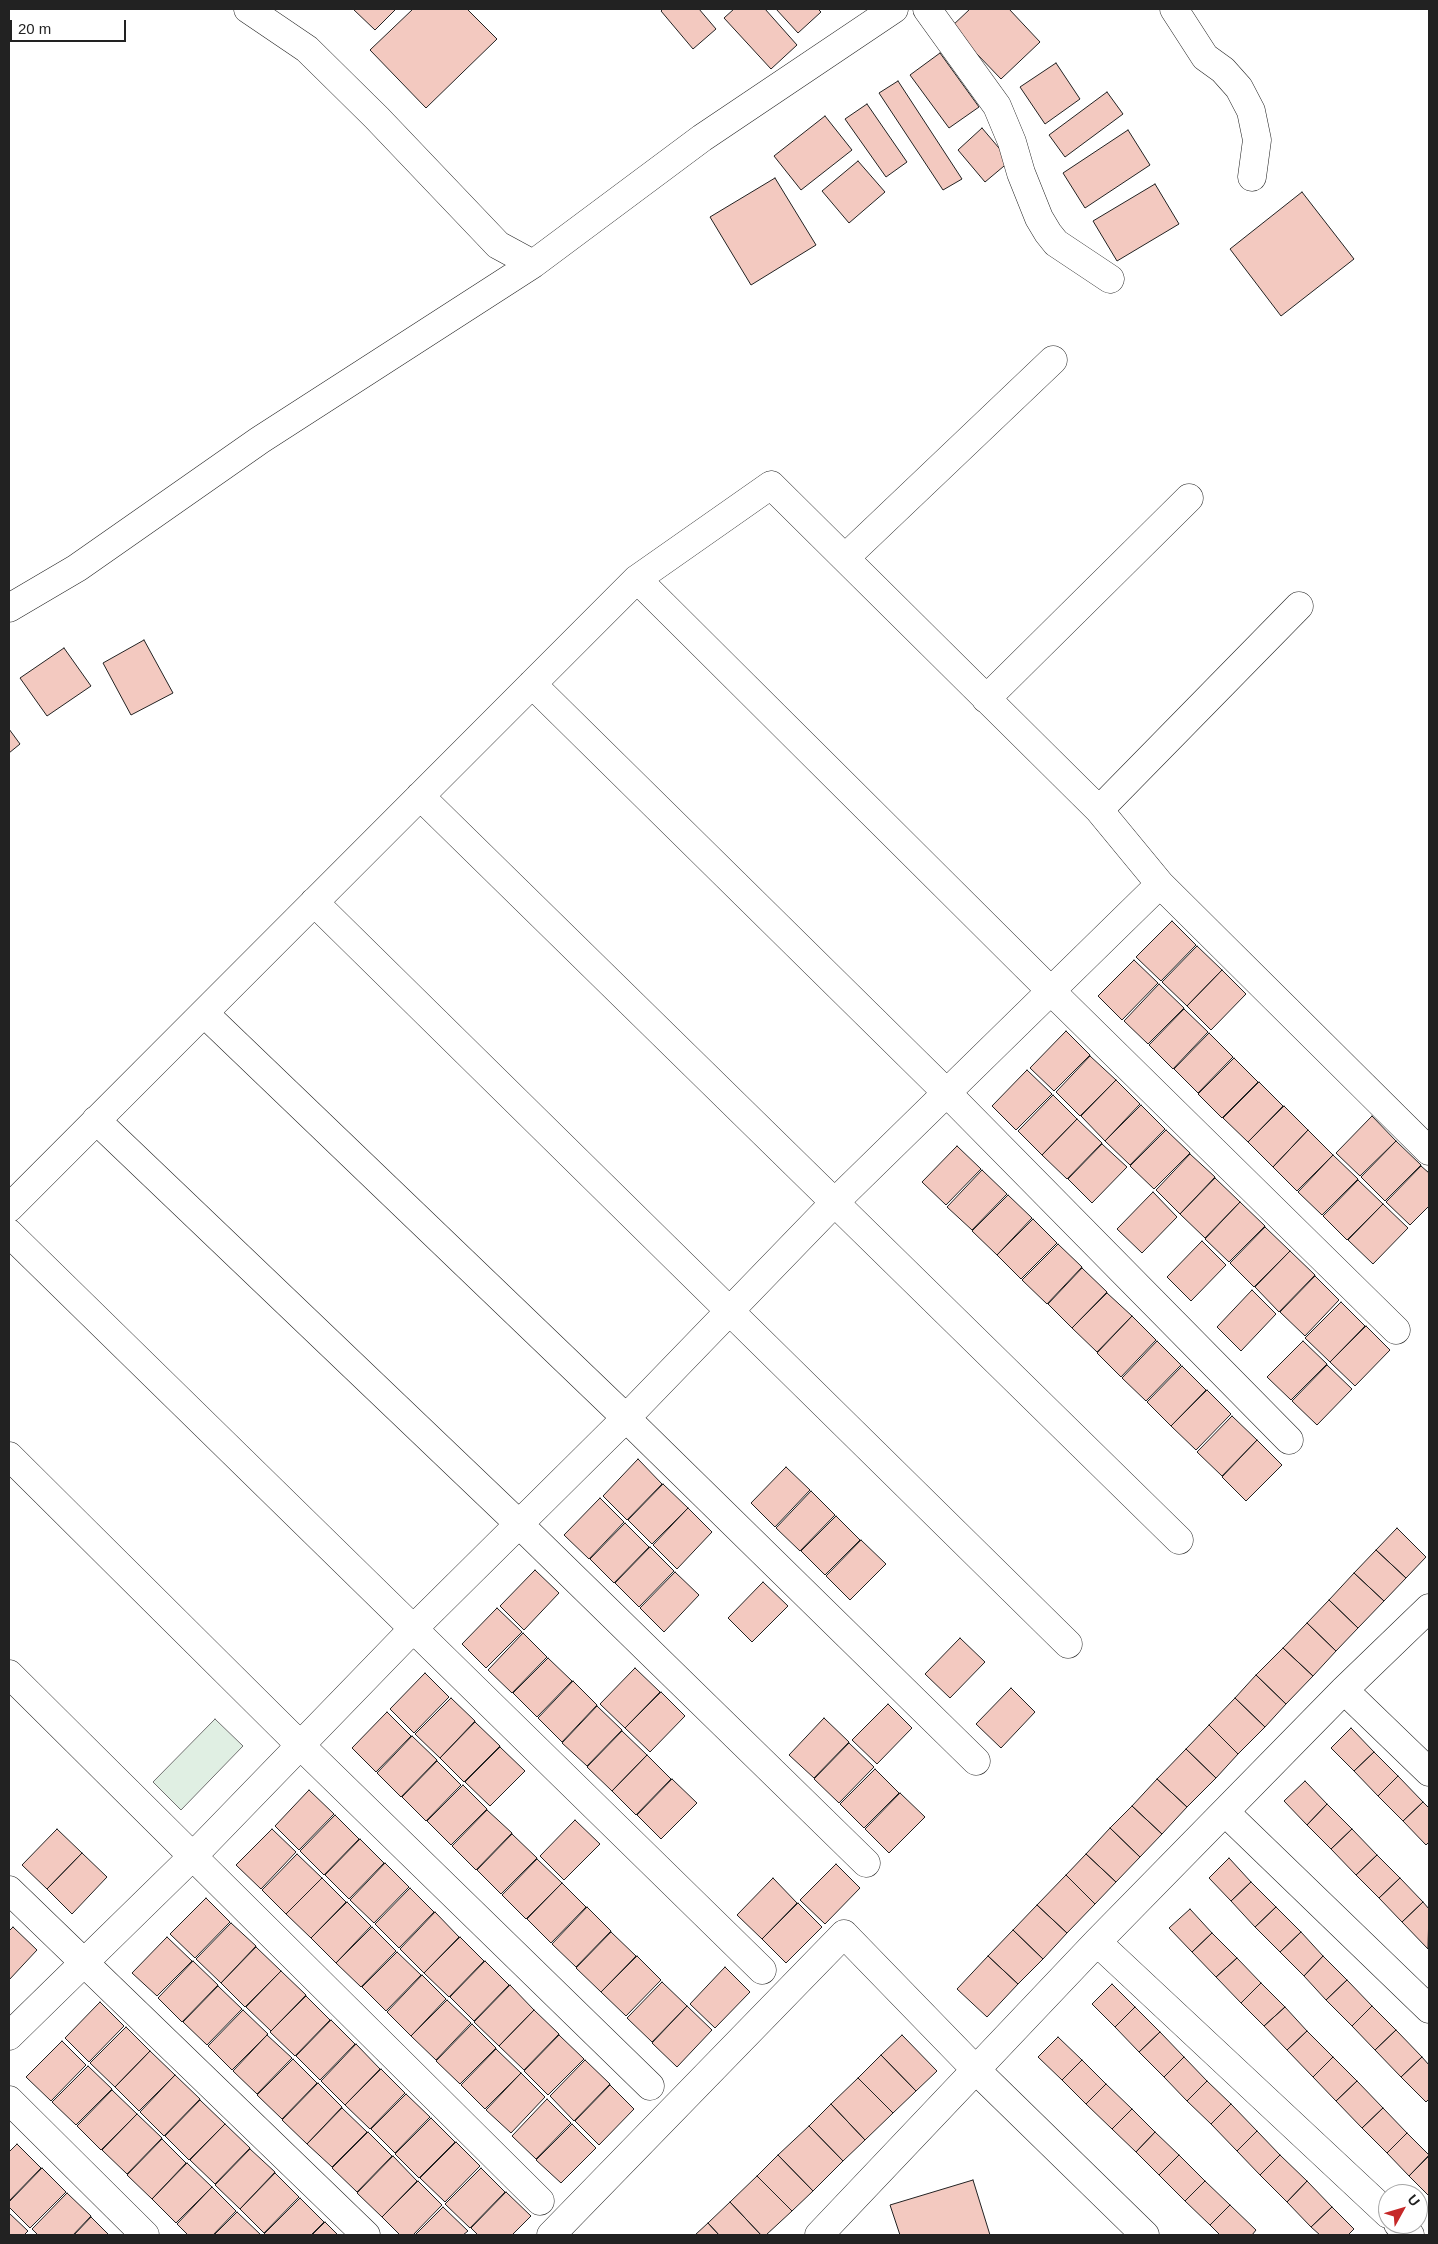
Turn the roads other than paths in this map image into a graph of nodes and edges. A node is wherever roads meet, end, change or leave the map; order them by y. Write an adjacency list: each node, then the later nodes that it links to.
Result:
1 (248, 9): 6 (street)
2 (894, 9): 6 (street)
3 (927, 9): 7 (street)
4 (1174, 9): 5 (street)
5 (1252, 177)
6 (533, 264): 13 (street)
7 (1110, 279)
8 (1052, 360): 10 (street)
9 (1189, 498): 15 (street)
10 (845, 558): 11 (street); 15 (street)
11 (637, 579): 14 (street); 20 (street)
12 (1299, 606): 17 (street)
13 (9, 608)
14 (532, 684): 16 (street); 22 (street)
15 (986, 698): 17 (street)
16 (420, 796): 19 (street); 25 (street)
17 (1099, 810): 18 (street)
18 (1160, 884): 20 (street); 24 (street)
19 (314, 902): 21 (street); 28 (street)
20 (1051, 991): 22 (street); 29 (street)
21 (204, 1013): 23 (street); 30 (street)
22 (947, 1093): 25 (street); 31 (street)
23 (96, 1120): 26 (street); 33 (street)
24 (1429, 1151)
25 (836, 1202): 28 (street); 34 (street)
26 (9, 1208)
27 (9, 1233): 36 (street)
28 (729, 1311): 30 (street); 37 (street)
29 (1396, 1330)
30 (626, 1418): 33 (street); 41 (street)
31 (1289, 1440)
32 (9, 1456): 40 (street)
33 (520, 1525): 36 (street); 45 (street)
34 (1179, 1540)
35 (1429, 1608): 39 (street)
36 (412, 1630): 40 (street); 49 (street)
37 (1068, 1644)
38 (9, 1674): 44 (street)
39 (1344, 1690): 42 (street); 43 (street)
40 (300, 1745): 44 (street); 53 (street)
41 (976, 1761)
42 (1429, 1772)
43 (1225, 1812): 47 (street); 50 (street)
44 (192, 1857): 48 (street); 55 (street)
45 (866, 1864)
46 (9, 1890): 48 (street)
47 (1097, 1942): 52 (street); 56 (street)
48 (83, 1963): 51 (street); 58 (street)
49 (762, 1970)
50 (1429, 2009)
51 (9, 2036)
52 (977, 2071): 59 (street); 60 (street); 61 (street)
53 (650, 2086)
54 (9, 2100): 57 (street)
55 (540, 2201)
56 (1378, 2205)
57 (145, 2235)
58 (366, 2235)
59 (551, 2235)
60 (819, 2235)
61 (1145, 2235)

